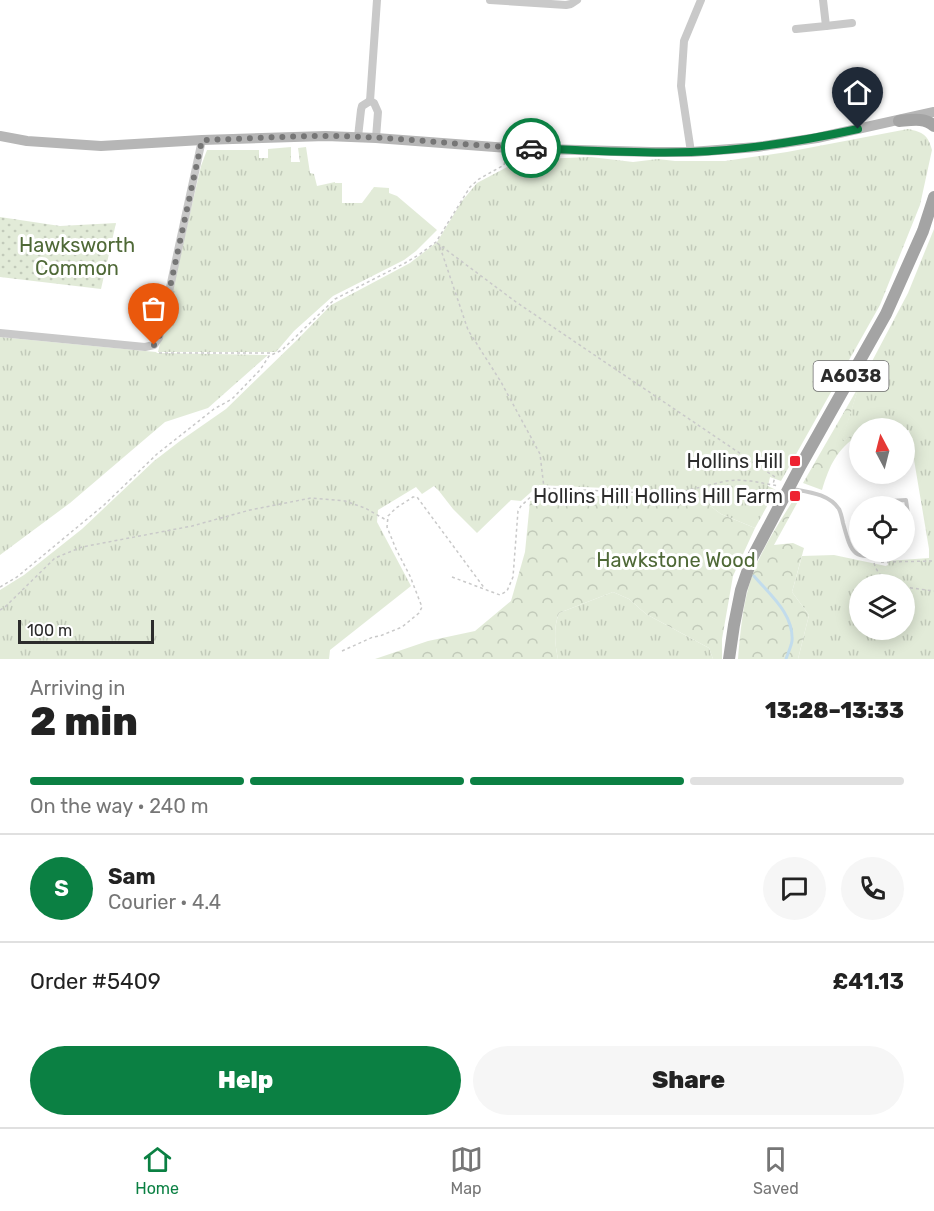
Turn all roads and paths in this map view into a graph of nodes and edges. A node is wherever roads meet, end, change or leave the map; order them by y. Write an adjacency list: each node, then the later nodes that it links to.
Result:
1 (377, 0): 9 (street)
2 (490, 0): 3 (street)
3 (577, 0)
4 (702, 0): 18 (street)
5 (823, 0): 7 (street)
6 (852, 23): 7 (street)
7 (825, 26): 8 (street)
8 (796, 29)
9 (370, 101): 14 (street); 15 (street)
10 (934, 112): 11 (street)
11 (899, 121): 12 (main road); 18 (street)
12 (934, 126)
13 (0, 136): 16 (street)
14 (358, 137): 15 (street); 16 (street)
15 (376, 138): 17 (street)
16 (202, 140): 23 (street)
17 (508, 148): 18 (street); 20 (path)
18 (691, 152)
19 (934, 196): 26 (main road, A6038)
20 (436, 242): 21 (path); 24 (path)
21 (439, 245): 25 (path); 27 (path)
22 (0, 333): 23 (street)
23 (154, 345): 24 (path)
24 (273, 354): 33 (path)
25 (773, 485): 26 (path); 27 (path)
26 (789, 488): 29 (lane); 39 (main road, A6038)
27 (544, 489): 35 (path)
28 (388, 521): 35 (path); 37 (path); 38 (path)
29 (849, 543)
30 (934, 561): 31 (path)
31 (880, 574)
32 (452, 577): 35 (path)
33 (0, 587)
34 (915, 588): 36 (path)
35 (485, 589)
36 (934, 591)
37 (0, 610)
38 (342, 651)
39 (729, 659)

